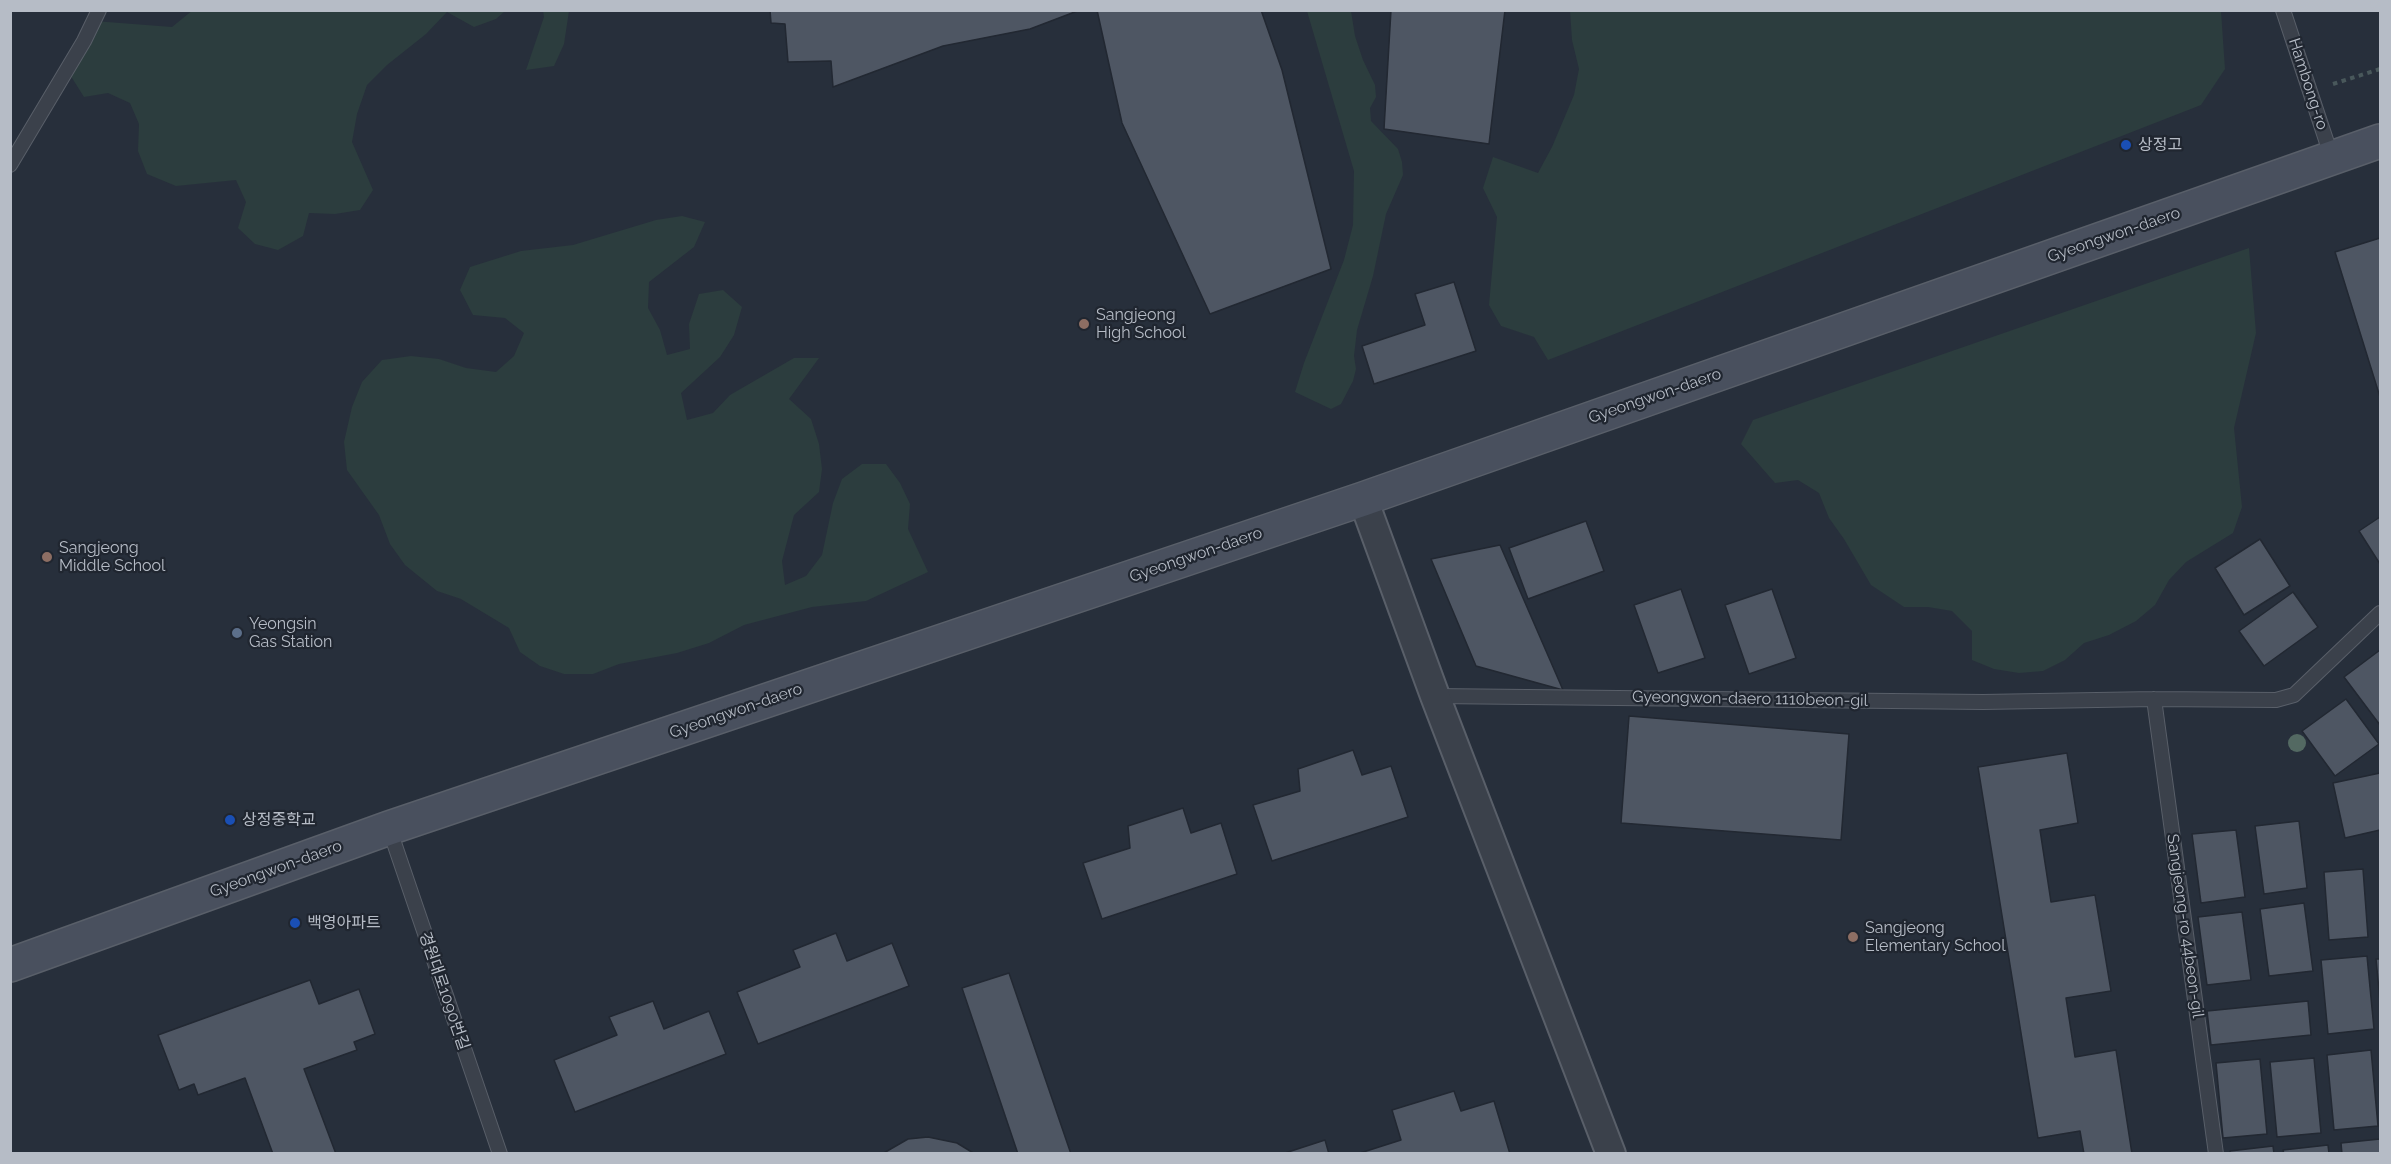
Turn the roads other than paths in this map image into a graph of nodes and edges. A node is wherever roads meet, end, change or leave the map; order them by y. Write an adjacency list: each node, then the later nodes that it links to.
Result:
1 (99, 10): 5 (lane)
2 (2283, 10): 4 (lane, Hambong-ro)
3 (2380, 141): 4 (main road, Gyeongwon-daero)
4 (2332, 158): 6 (main road, Gyeongwon-daero)
5 (10, 165)
6 (1363, 498): 8 (street); 10 (main road, Gyeongwon-daero)
7 (2380, 613): 9 (lane, Gyeongwon-daero 1110beon-gil)
8 (1435, 696): 9 (lane, Gyeongwon-daero 1110beon-gil); 13 (street)
9 (2154, 699): 14 (lane, Sangjeong-ro 44beon-gil)
10 (389, 828): 11 (main road, Gyeongwon-daero); 12 (lane, 경원대로1090번길)
11 (10, 965)
12 (500, 1154)
13 (1611, 1154)
14 (2216, 1154)

